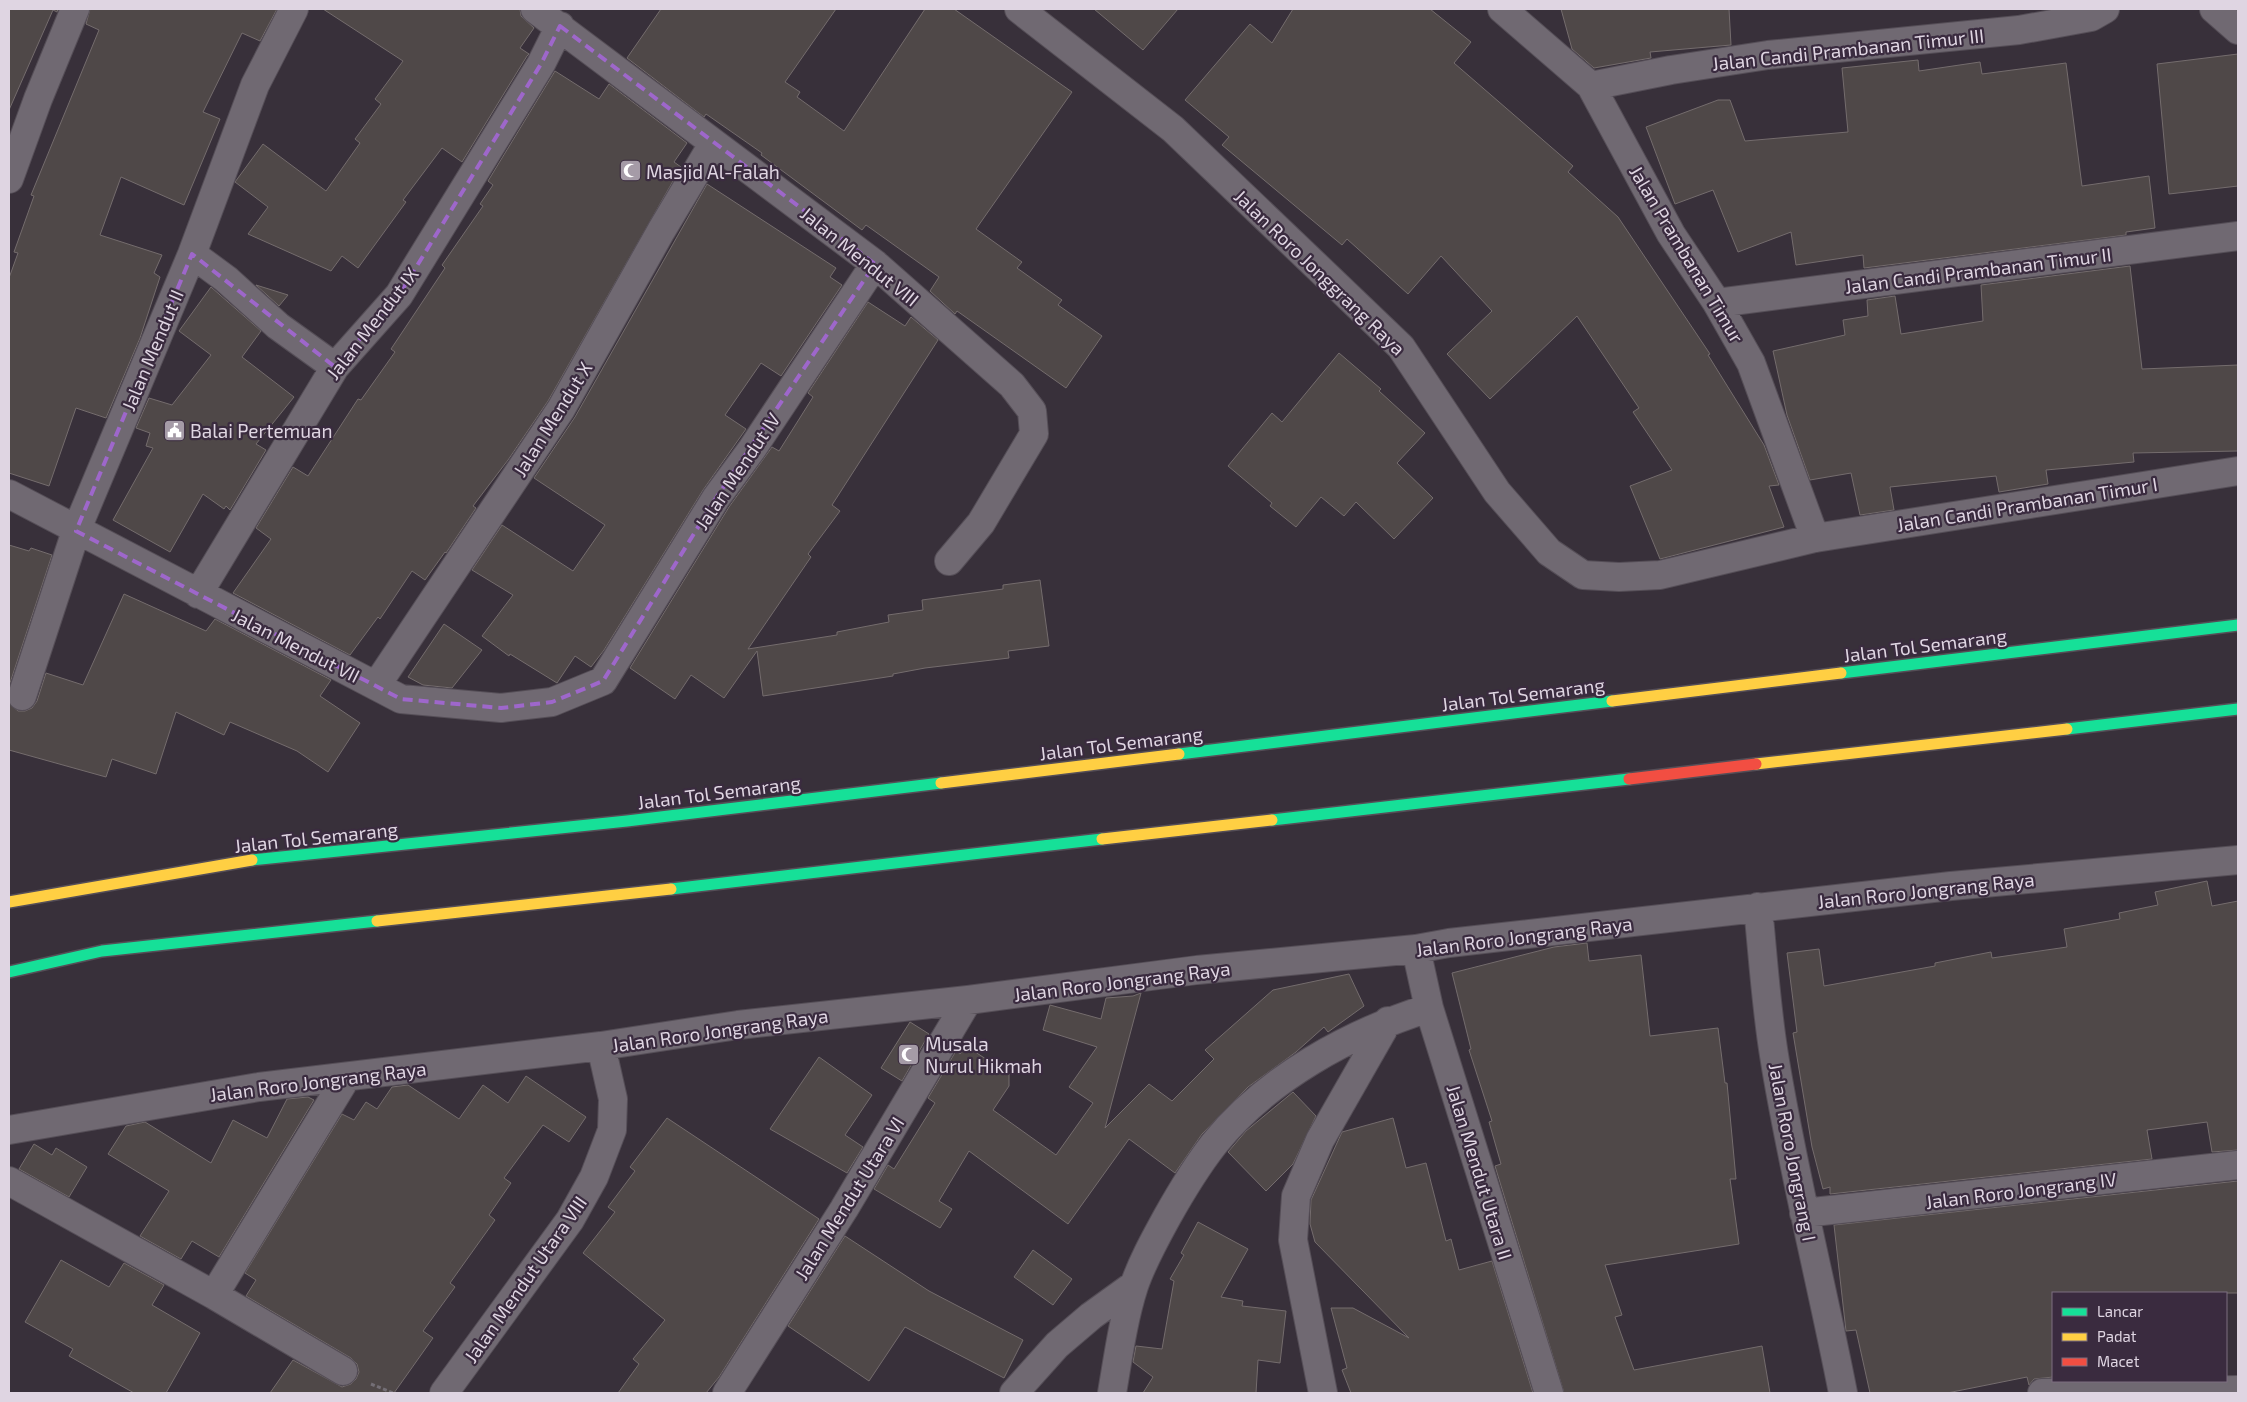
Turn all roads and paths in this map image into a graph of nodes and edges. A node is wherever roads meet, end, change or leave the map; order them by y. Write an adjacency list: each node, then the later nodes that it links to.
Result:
1 (75, 9): 12 (street)
2 (294, 9): 14 (street, Jalan Mendut II)
3 (535, 9): 8 (street, Jalan Mendut VIII)
4 (1018, 9): 21 (street, Jalan Roro Jonggrang Raya)
5 (1502, 9): 10 (street, Jalan Prambanan Timur)
6 (2104, 9): 10 (street, Jalan Candi Prambanan Timur III)
7 (2214, 9): 9 (street)
8 (560, 26): 11 (street, Jalan Mendut VIII); 17 (street, Jalan Mendut IX)
9 (2238, 30)
10 (1591, 86): 16 (street, Jalan Prambanan Timur)
11 (713, 144): 15 (street, Jalan Mendut VIII); 26 (street, Jalan Mendut X)
12 (9, 179)
13 (2238, 236): 16 (street, Jalan Candi Prambanan Timur II)
14 (192, 254): 17 (street); 20 (street, Jalan Mendut II)
15 (875, 264): 22 (street, Jalan Mendut VIII); 25 (street, Jalan Mendut IV)
16 (1717, 303): 21 (street, Jalan Prambanan Timur)
17 (335, 367): 23 (street, Jalan Mendut IX)
18 (2238, 471): 21 (street, Jalan Candi Prambanan Timur I)
19 (9, 494): 20 (street, Jalan Mendut VII)
20 (76, 531): 23 (street, Jalan Mendut VII); 27 (street, Jalan Mendut II)
21 (1815, 538)
22 (949, 561)
23 (198, 594): 26 (street, Jalan Mendut VII)
24 (2238, 624): 30 (highway, Jalan Tol Semarang)
25 (603, 681): 26 (street, Jalan Mendut VII)
26 (376, 686)
27 (22, 696)
28 (2238, 710): 33 (highway)
29 (2238, 860): 31 (street, Jalan Roro Jongrang Raya)
30 (9, 902)
31 (1758, 908): 32 (street, Jalan Roro Jongrang Raya); 42 (street, Jalan Roro Jongrang I)
32 (1416, 949): 34 (street, Jalan Roro Jongrang Raya); 35 (street, Jalan Mendut Utara II)
33 (9, 972)
34 (968, 1000): 37 (street, Jalan Roro Jongrang Raya); 50 (street, Jalan Mendut Utara VI)
35 (1429, 1008): 36 (street); 55 (street, Jalan Mendut Utara II)
36 (1388, 1021): 43 (street); 45 (street)
37 (602, 1046): 38 (street, Jalan Roro Jongrang Raya); 47 (street, Jalan Mendut Utara VIII)
38 (346, 1078): 39 (street, Jalan Roro Jongrang Raya); 44 (street)
39 (9, 1130)
40 (2238, 1165): 42 (street, Jalan Roro Jongrang IV)
41 (9, 1181): 44 (street)
42 (1804, 1212): 56 (street, Jalan Roro Jongrang I)
43 (1134, 1285): 51 (street); 52 (street)
44 (214, 1295): 46 (street)
45 (1312, 1343): 53 (street); 54 (street)
46 (343, 1371)
47 (455, 1389)
48 (2238, 1390): 49 (street)
49 (2115, 1392): 57 (street)
50 (727, 1393)
51 (1014, 1393)
52 (1112, 1393)
53 (1305, 1393)
54 (1323, 1393)
55 (1549, 1393)
56 (1843, 1393)
57 (2042, 1393)

